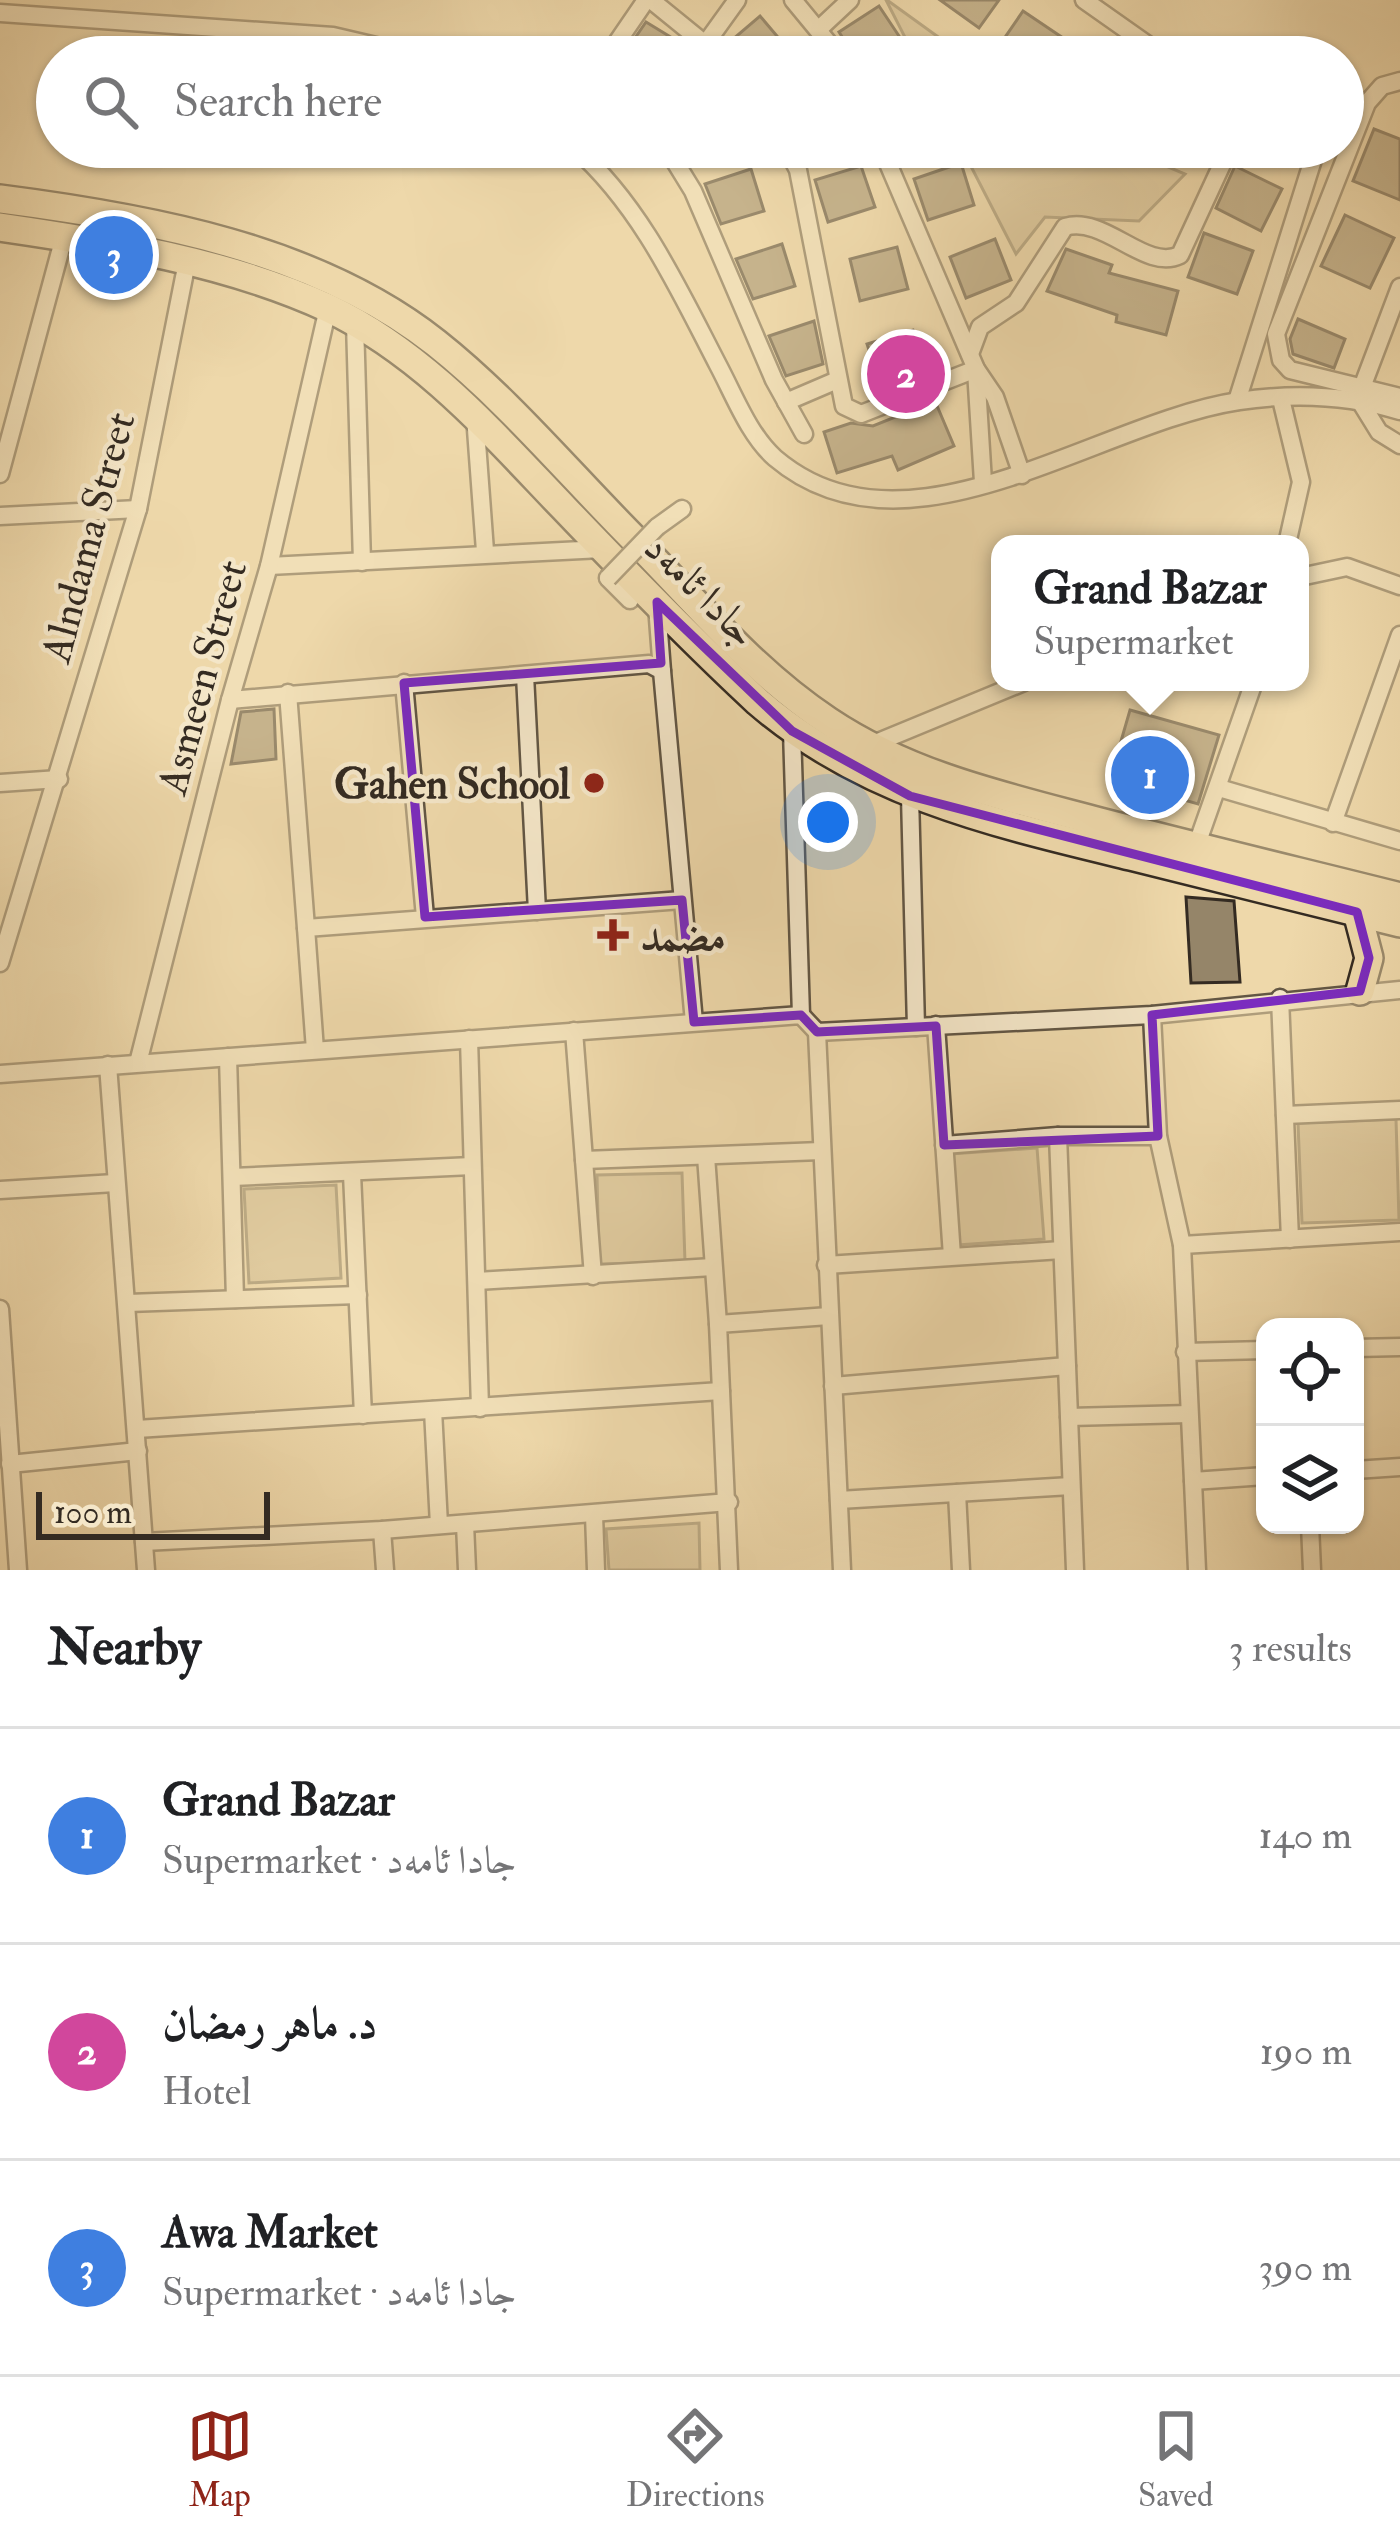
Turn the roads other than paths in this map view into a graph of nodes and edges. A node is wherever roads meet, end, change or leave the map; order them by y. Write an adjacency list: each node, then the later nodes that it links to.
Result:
1 (648, 0): 9 (street); 10 (street)
2 (737, 0): 11 (street)
3 (793, 0): 7 (street)
4 (850, 0): 7 (street)
5 (1084, 0): 13 (street)
6 (0, 13): 8 (street)
7 (820, 28): 12 (street)
8 (333, 36)
9 (622, 36)
10 (689, 36)
11 (717, 36)
12 (826, 36)
13 (1135, 36)
14 (1400, 81): 15 (street)
15 (1364, 111)
16 (594, 168): 47 (street)
17 (679, 168): 40 (street)
18 (797, 168): 35 (street)
19 (889, 168): 34 (street)
20 (1220, 168): 34 (street)
21 (1310, 168): 39 (street)
22 (1341, 168): 36 (street)
23 (0, 199): 26 (main road, جادا ئامەد)
24 (0, 227): 25 (main road, جادا ئامەد)
25 (64, 236): 27 (main road, جادا ئامەد); 45 (street)
26 (231, 260): 27 (main road, جادا ئامەد); 28 (main road, جادا ئامەد)
27 (187, 262): 48 (street, Alndama Street)
28 (276, 273): 30 (main road, جادا ئامەد); 68 (main road, جادا ئامەد)
29 (1400, 287): 36 (street)
30 (328, 308): 31 (main road, جادا ئامەد); 32 (street, Asmeen Street)
31 (355, 322): 33 (street); 42 (main road, جادا ئامەد)
32 (318, 345): 33 (street); 55 (street, Asmeen Street)
33 (357, 354): 53 (street)
34 (973, 361): 35 (street); 46 (street); 47 (street)
35 (835, 381): 40 (street)
36 (1358, 393): 37 (street); 38 (street); 41 (street); 44 (street)
37 (1400, 398)
38 (1281, 399): 39 (street); 51 (street)
39 (1237, 401): 46 (street)
40 (786, 402): 43 (street)
41 (1400, 411)
42 (475, 416): 52 (street); 54 (main road, جادا ئامەد)
43 (804, 434)
44 (1400, 445)
45 (0, 472)
46 (1022, 475): 47 (street)
47 (982, 482)
48 (138, 509): 50 (street); 69 (street, Alndama Street)
49 (682, 509): 54 (street, bridge)
50 (0, 516)
51 (1289, 535)
52 (484, 551): 53 (street); 54 (street)
53 (362, 562): 55 (street)
54 (606, 563): 58 (main road, جادا ئامەد)
55 (269, 566): 66 (street, Asmeen Street)
56 (1309, 575): 57 (street)
57 (1400, 586)
58 (643, 601): 60 (street); 67 (main road, جادا ئامەد)
59 (1400, 634): 73 (street)
60 (662, 671): 61 (street); 77 (street)
61 (525, 675): 62 (street); 78 (street)
62 (404, 683): 65 (street); 80 (street)
63 (1002, 691): 68 (street)
64 (1251, 691): 71 (street)
65 (288, 693): 66 (street); 82 (street)
66 (230, 700): 97 (street, Asmeen Street)
67 (792, 731): 72 (main road, جادا ئامەد); 87 (street)
68 (870, 746): 75 (main road, جادا ئامەد)
69 (59, 778): 70 (street); 83 (street, Alndama Street)
70 (0, 783)
71 (1220, 788): 73 (street); 75 (street)
72 (910, 796): 79 (main road, جادا ئامەد); 91 (street)
73 (1333, 823): 74 (street)
74 (1400, 841)
75 (1196, 847): 76 (main road, جادا ئامەد)
76 (1400, 896)
77 (682, 900): 78 (street); 89 (street)
78 (537, 911): 80 (street)
79 (1357, 913): 81 (main road, جادا ئامەد); 85 (main road)
80 (425, 917): 82 (street)
81 (1400, 923)
82 (306, 928): 95 (street)
83 (0, 963)
84 (1400, 990): 85 (street)
85 (1360, 991): 86 (street)
86 (1280, 998): 88 (street); 101 (street)
87 (801, 1015): 89 (street); 93 (street)
88 (1152, 1015): 90 (street); 103 (street)
89 (694, 1022): 92 (street)
90 (936, 1025): 91 (street); 104 (street)
91 (916, 1027): 93 (street)
92 (574, 1031): 94 (street); 107 (street)
93 (817, 1032): 105 (street)
94 (469, 1039): 95 (street); 108 (street)
95 (315, 1050): 96 (street)
96 (228, 1057): 97 (street); 110 (street)
97 (138, 1063): 98 (street)
98 (108, 1065): 99 (street); 111 (street)
99 (0, 1074)
100 (1400, 1110): 101 (street)
101 (1285, 1115): 114 (street)
102 (1058, 1136): 103 (street); 104 (street); 116 (street)
103 (1158, 1136): 115 (street)
104 (944, 1145): 117 (street)
105 (821, 1150): 106 (street); 118 (street)
106 (706, 1156): 107 (street); 119 (street)
107 (584, 1160): 120 (street)
108 (472, 1166): 109 (street); 121 (street)
109 (352, 1174): 110 (street); 122 (street)
110 (232, 1177): 123 (street)
111 (115, 1183): 112 (street); 124 (street)
112 (0, 1190)
113 (1400, 1232): 114 (street)
114 (1290, 1239): 115 (street)
115 (1182, 1245): 131 (street)
116 (1062, 1250): 117 (street); 132 (street)
117 (952, 1256): 118 (street)
118 (826, 1265): 126 (street)
119 (713, 1268): 120 (street); 127 (street)
120 (592, 1276): 121 (street)
121 (478, 1281): 136 (street)
122 (358, 1295): 123 (street); 139 (street)
123 (235, 1299): 124 (street)
124 (128, 1303): 141 (street)
125 (0, 1309): 135 (street)
126 (829, 1316): 127 (street); 133 (street)
127 (718, 1324): 134 (street)
128 (1400, 1347): 129 (street)
129 (1364, 1348)
130 (1256, 1350): 131 (street)
131 (1185, 1352): 138 (street)
132 (1067, 1366): 133 (street); 140 (street)
133 (833, 1386): 150 (street)
134 (721, 1390): 136 (street); 151 (street)
135 (3, 1406): 143 (street)
136 (480, 1408): 137 (street)
137 (433, 1410): 139 (street); 155 (street)
138 (1189, 1414): 140 (street); 147 (street)
139 (363, 1415): 141 (street)
140 (1069, 1418): 148 (street)
141 (136, 1429): 142 (street)
142 (138, 1451): 143 (street); 158 (street)
143 (10, 1464): 153 (street)
144 (1400, 1467): 145 (street)
145 (1364, 1469)
146 (1256, 1476): 147 (street)
147 (1193, 1480): 168 (street)
148 (1072, 1486): 149 (street); 167 (street)
149 (957, 1493): 150 (street); 166 (street)
150 (838, 1500): 165 (street)
151 (728, 1502): 152 (street); 164 (street)
152 (594, 1515): 154 (street); 163 (street)
153 (7, 1524): 159 (street)
154 (465, 1524): 155 (street); 162 (street)
155 (439, 1525): 156 (street)
156 (382, 1530): 158 (street); 161 (street)
157 (1310, 1534): 169 (street)
158 (144, 1542): 160 (street)
159 (17, 1570)
160 (146, 1570)
161 (385, 1570)
162 (467, 1570)
163 (596, 1570)
164 (729, 1570)
165 (842, 1570)
166 (961, 1570)
167 (1075, 1570)
168 (1197, 1570)
169 (1312, 1570)

